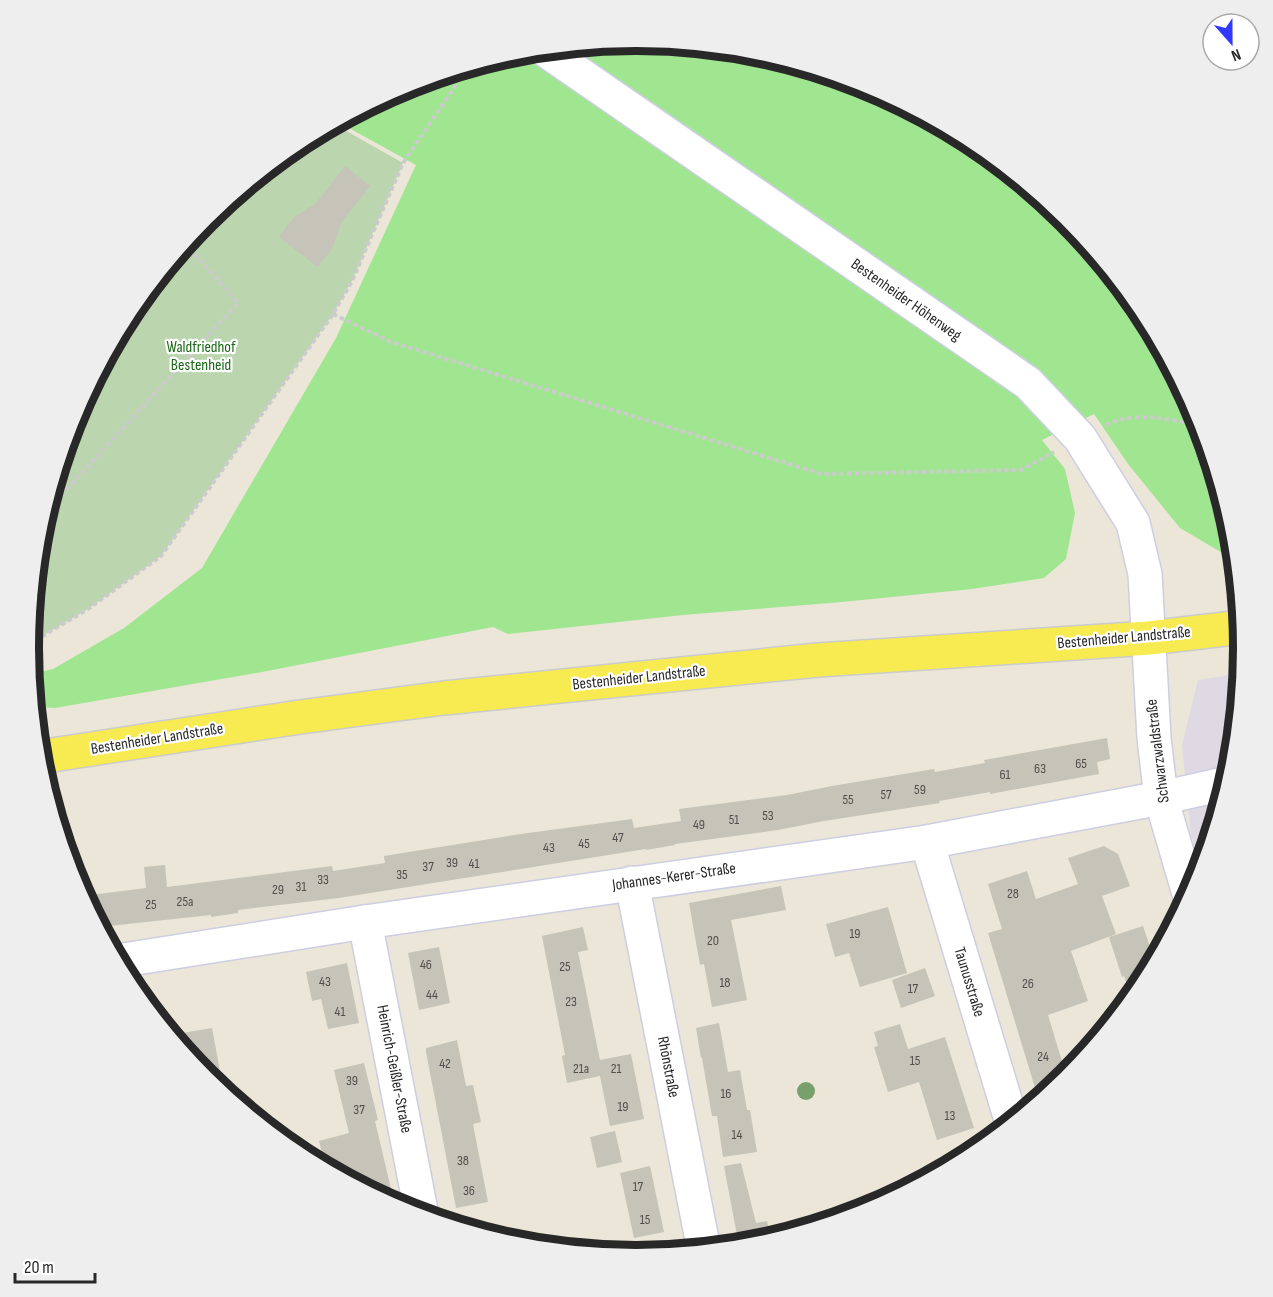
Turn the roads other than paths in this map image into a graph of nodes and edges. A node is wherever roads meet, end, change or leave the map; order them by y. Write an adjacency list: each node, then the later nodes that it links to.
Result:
1 (555, 57): 3 (street, Bestenheider Höhenweg)
2 (1233, 628): 3 (main road, Bestenheider Landstraße)
3 (1149, 638): 4 (main road, Bestenheider Landstraße); 6 (street, Schwarzwaldstraße)
4 (49, 756)
5 (1218, 785): 6 (street, Johannes-Kerer-Straße)
6 (1161, 798): 7 (street, Johannes-Kerer-Straße); 9 (street, Schwarzwaldstraße)
7 (927, 842): 8 (street, Johannes-Kerer-Straße); 12 (street, Taunusstraße)
8 (632, 883): 10 (street, Johannes-Kerer-Straße); 14 (street, Rhönstraße)
9 (1186, 883)
10 (365, 922): 11 (street, Johannes-Kerer-Straße); 13 (street, Heinrich-Geißler-Straße)
11 (127, 959)
12 (1010, 1115)
13 (420, 1205)
14 (702, 1242)

